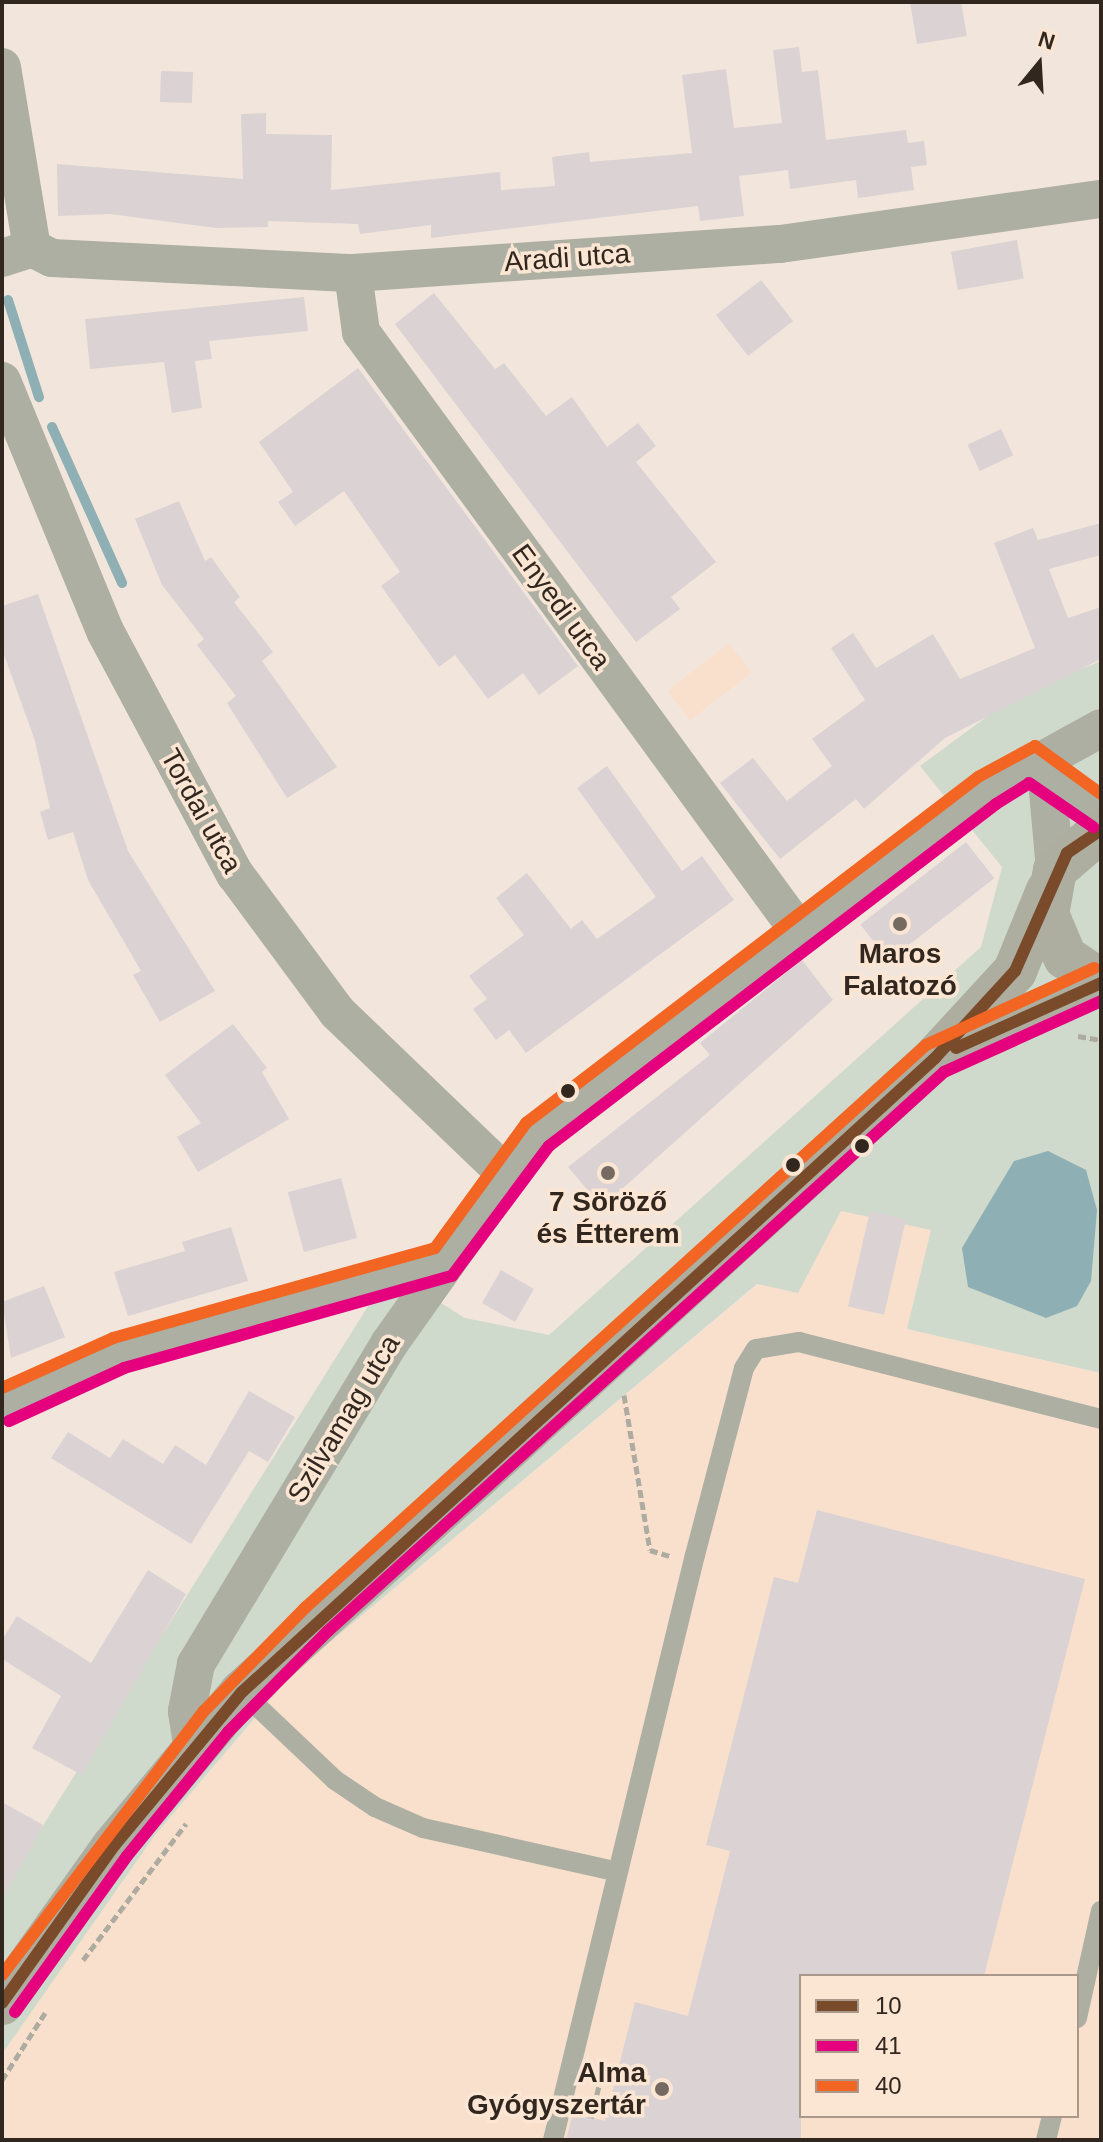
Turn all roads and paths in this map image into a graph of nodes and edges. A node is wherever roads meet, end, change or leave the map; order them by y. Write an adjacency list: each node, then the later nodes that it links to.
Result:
1 (2, 67): 3 (street, Aradi utca)
2 (1101, 199): 4 (street, Aradi utca)
3 (17, 253): 4 (street, Aradi utca)
4 (353, 273): 11 (street, Enyedi utca)
5 (2, 381): 16 (street, Tordai utca)
6 (1101, 728): 7 (street, Szilvamag utca)
7 (1040, 771): 8 (street); 10 (street); 11 (street, Szilvamag utca)
8 (1101, 813)
9 (1101, 830): 10 (main road)
10 (1051, 880): 12 (main road); 15 (main road)
11 (798, 930): 16 (street, Szilvamag utca)
12 (1101, 982): 15 (main road)
13 (1064, 1030): 14 (path)
14 (1101, 1040)
15 (935, 1058): 22 (main road)
16 (501, 1193): 17 (street, Szilvamag utca)
17 (445, 1262): 19 (street); 22 (street, Szilvamag utca)
18 (612, 1397): 21 (path)
19 (2, 1406)
20 (1101, 1419): 21 (lane)
21 (695, 1555): 24 (lane)
22 (217, 1721): 24 (lane); 27 (main road)
23 (190, 1818): 26 (path)
24 (614, 1871): 32 (lane)
25 (1101, 1911): 29 (lane)
26 (76, 1970)
27 (2, 2003)
28 (49, 2007): 30 (path)
29 (1079, 2009)
30 (2, 2080)
31 (1052, 2118): 33 (lane)
32 (553, 2140)
33 (1046, 2140)

